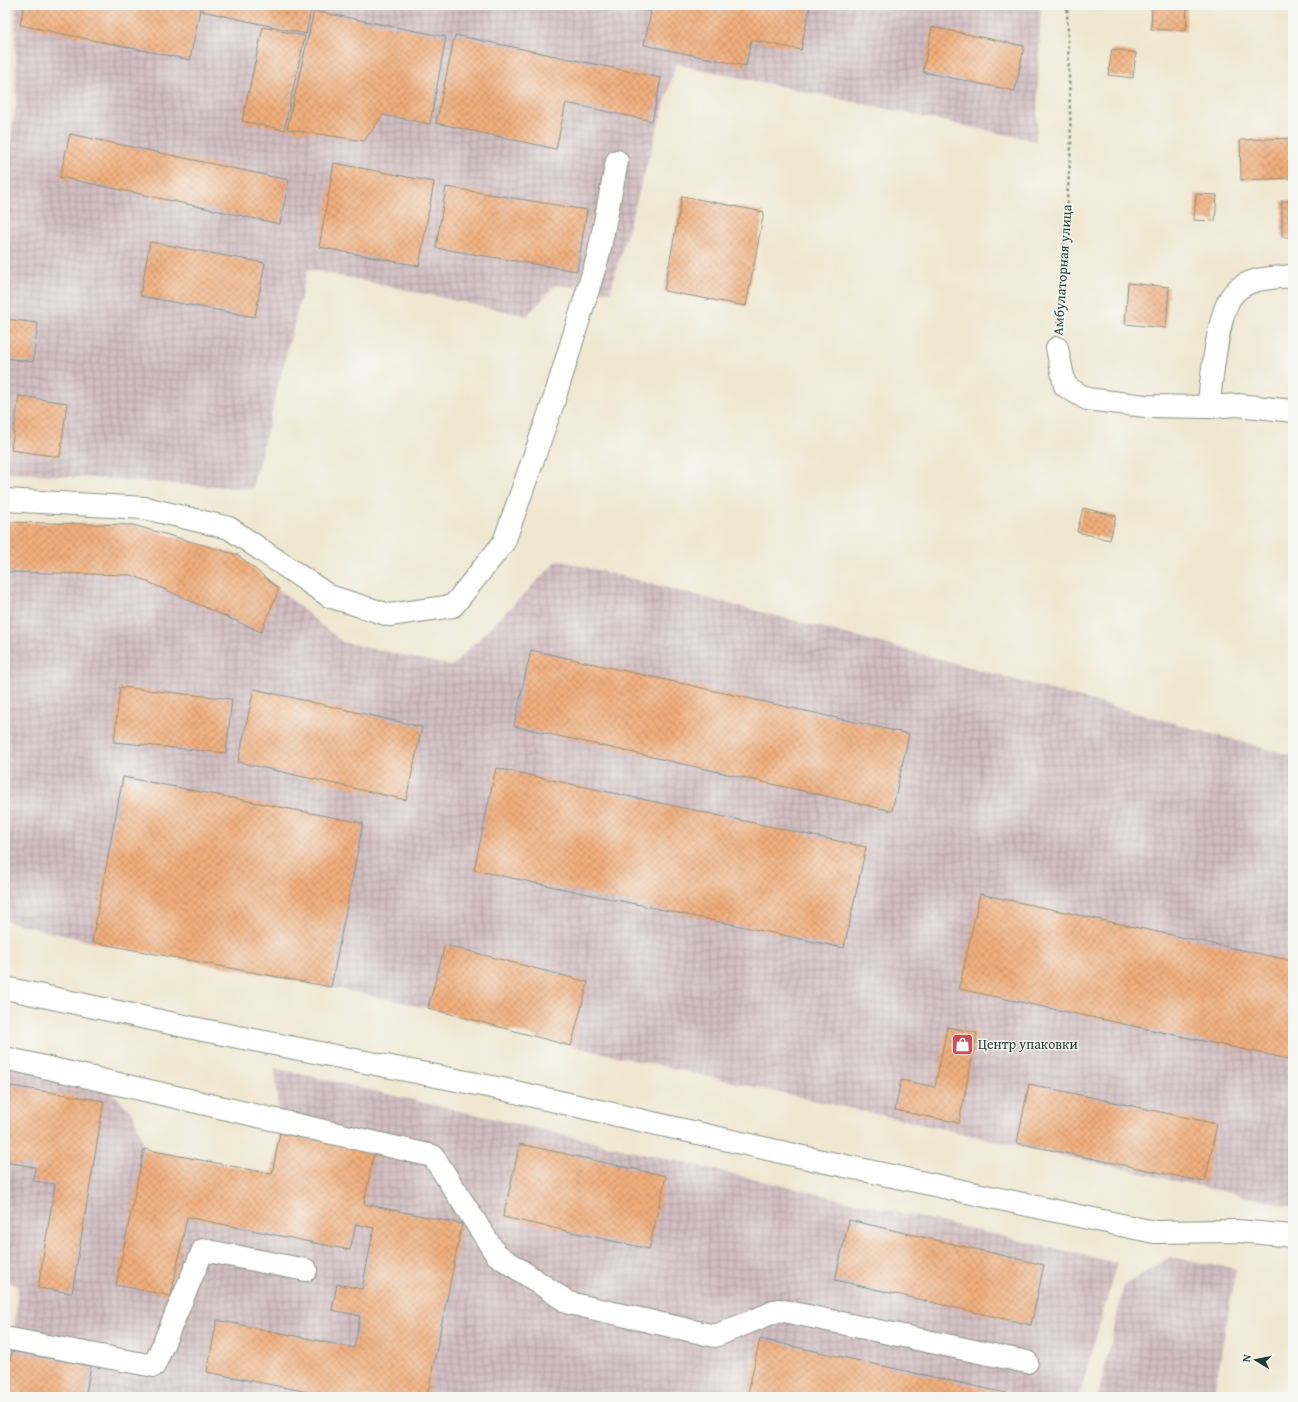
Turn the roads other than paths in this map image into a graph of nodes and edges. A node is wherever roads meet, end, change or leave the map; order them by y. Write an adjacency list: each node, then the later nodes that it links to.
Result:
1 (617, 161): 6 (lane)
2 (1293, 276): 4 (lane)
3 (1056, 348): 4 (lane, Амбулаторная улица)
4 (1208, 407): 5 (lane, Амбулаторная улица)
5 (1293, 411)
6 (5, 500)
7 (5, 988): 9 (lane)
8 (5, 1058): 12 (lane)
9 (1293, 1236)
10 (306, 1270): 11 (lane)
11 (5, 1338)
12 (1027, 1362)

